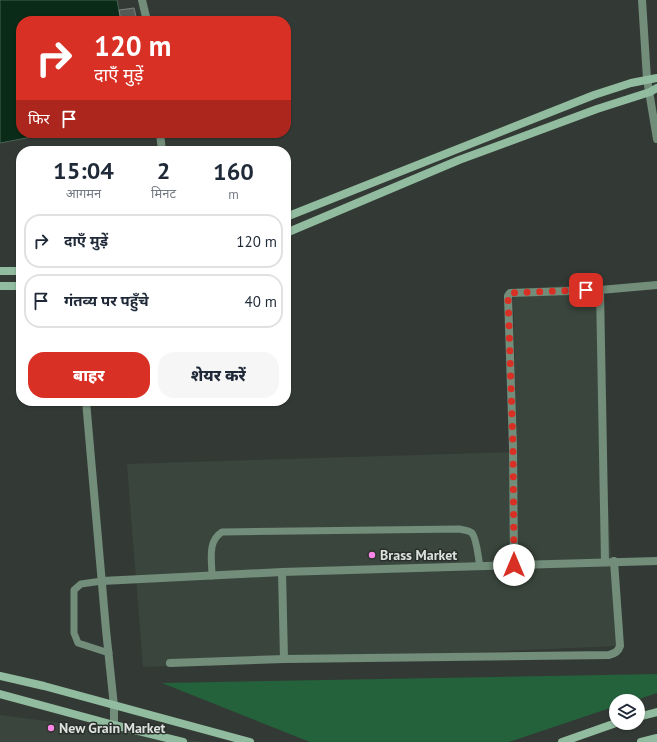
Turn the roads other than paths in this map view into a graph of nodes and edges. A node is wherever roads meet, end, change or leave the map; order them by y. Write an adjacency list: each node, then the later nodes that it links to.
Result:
1 (142, 0): 3 (street)
2 (642, 0): 5 (street)
3 (147, 16)
4 (657, 78): 5 (main road)
5 (647, 79): 6 (street); 8 (main road)
6 (653, 90): 7 (street); 9 (main road)
7 (657, 139)
8 (291, 215)
9 (291, 232)
10 (0, 271): 11 (main road)
11 (16, 271)
12 (657, 285): 15 (street)
13 (0, 286): 14 (main road)
14 (16, 286)
15 (600, 290): 19 (street); 20 (street)
16 (86, 406): 24 (street)
17 (614, 561): 18 (street); 19 (street); 26 (street)
18 (657, 561)
19 (605, 562): 20 (street)
20 (514, 565): 21 (street)
21 (480, 566): 22 (street); 23 (lane)
22 (282, 572): 23 (street); 26 (street)
23 (212, 576): 24 (street)
24 (102, 581): 25 (street); 25 (lane)
25 (109, 653): 30 (street)
26 (284, 659): 27 (street)
27 (170, 663)
28 (0, 676): 30 (main road)
29 (0, 694): 33 (main road)
30 (114, 706): 33 (street); 37 (main road)
31 (657, 712): 32 (main road)
32 (645, 715)
33 (114, 725): 36 (main road)
34 (609, 725): 38 (main road)
35 (657, 738): 39 (main road)
36 (183, 742)
37 (250, 742)
38 (562, 742)
39 (641, 742)

